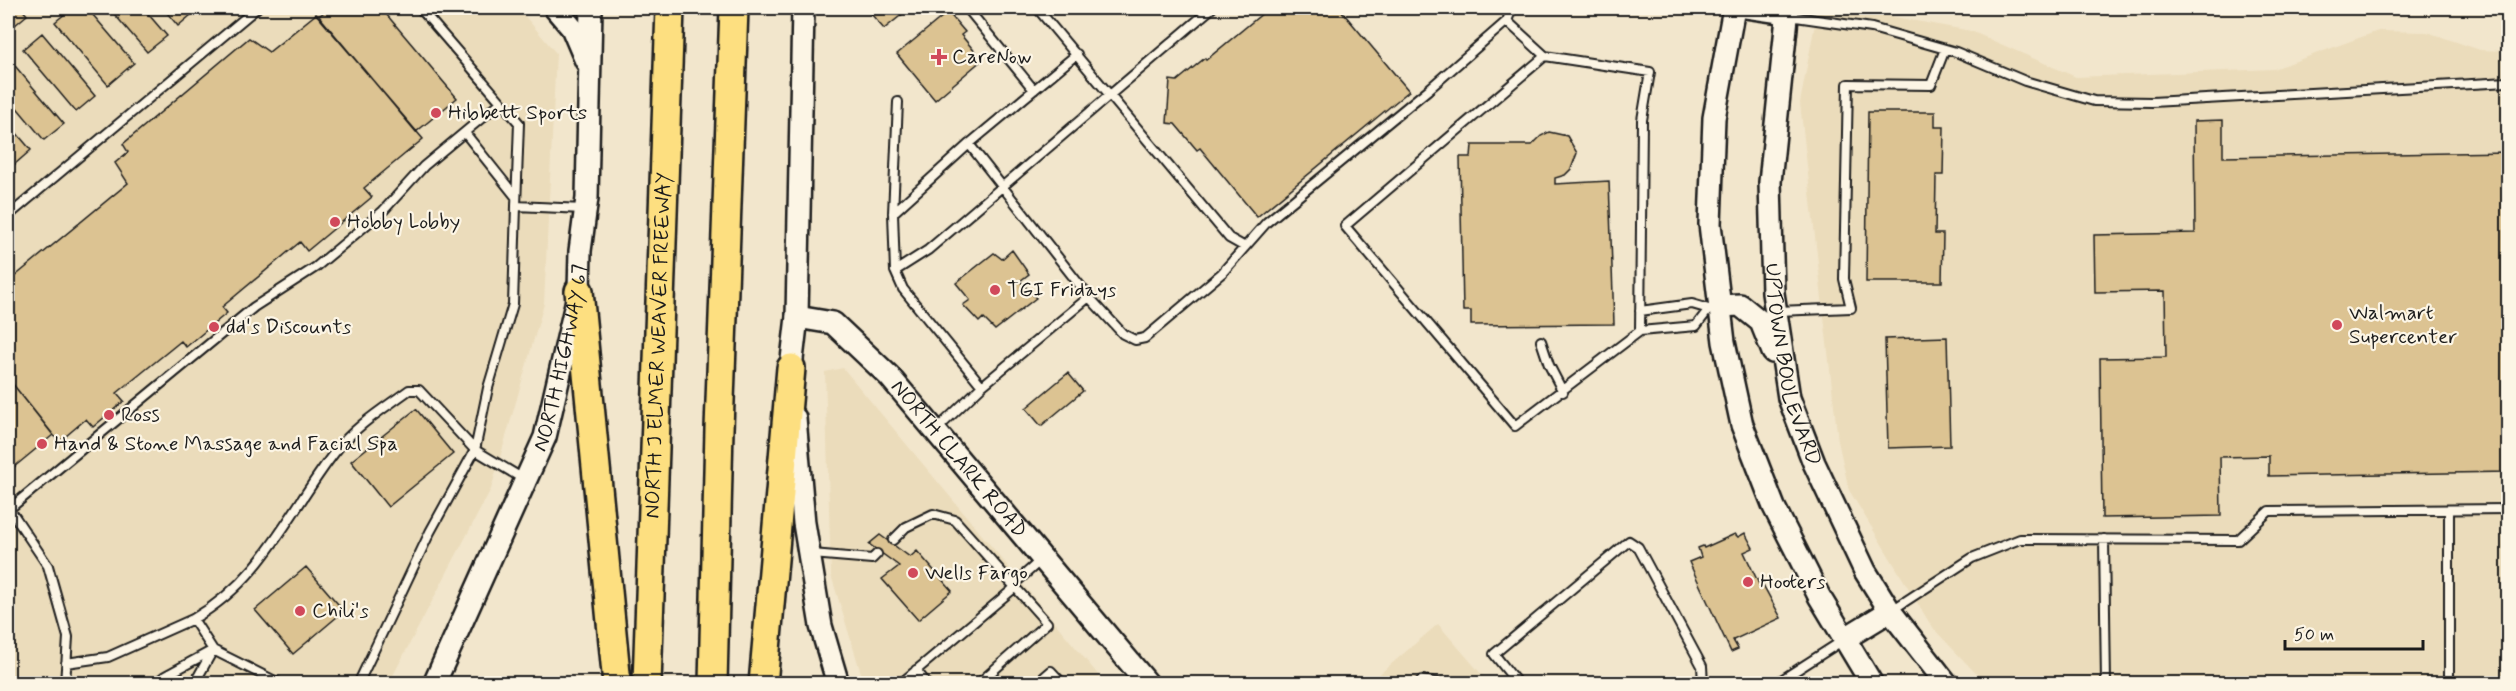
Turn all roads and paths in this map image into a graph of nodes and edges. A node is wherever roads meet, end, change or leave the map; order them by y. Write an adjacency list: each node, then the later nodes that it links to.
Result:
1 (257, 8): 31 (lane)
2 (420, 8): 22 (lane)
3 (555, 8): 18 (street)
4 (591, 8): 18 (street, NORTH HIGHWAY 67)
5 (670, 8): 71 (highway, NORTH J ELMER WEAVER FREEWAY)
6 (734, 8): 72 (highway)
7 (803, 8): 39 (street)
8 (968, 8): 20 (lane)
9 (1037, 8): 16 (lane)
10 (1212, 8): 21 (lane)
11 (1512, 8): 14 (lane)
12 (1734, 8): 13 (street); 36 (street)
13 (1787, 12): 15 (lane); 37 (street, UPTOWN BOULEVARD)
14 (1506, 21): 17 (lane); 32 (lane)
15 (1945, 49): 19 (lane); 37 (lane)
16 (1077, 54): 20 (lane); 21 (lane)
17 (1545, 56): 38 (lane); 44 (lane)
18 (590, 71): 29 (street, NORTH HIGHWAY 67)
19 (2508, 82)
20 (1034, 90): 25 (lane)
21 (1110, 95): 26 (lane); 32 (lane)
22 (501, 102): 24 (lane); 27 (lane)
23 (898, 102): 30 (lane)
24 (465, 133): 27 (lane); 49 (lane)
25 (969, 144): 26 (lane); 30 (lane)
26 (1002, 187): 33 (lane); 35 (lane)
27 (516, 197): 28 (lane)
28 (516, 206): 29 (lane); 47 (lane)
29 (585, 209): 34 (street, NORTH HIGHWAY 67)
30 (893, 213): 33 (lane)
31 (8, 216)
32 (1245, 247): 35 (lane)
33 (895, 271): 43 (lane)
34 (579, 291): 48 (street, NORTH HIGHWAY 67); 70 (highway)
35 (1089, 297): 43 (lane)
36 (1715, 308): 38 (lane); 40 (lane); 45 (street); 60 (street)
37 (1776, 311): 45 (street, UPTOWN BOULEVARD)
38 (1640, 312): 40 (lane)
39 (797, 317): 42 (street); 46 (street, NORTH CLARK ROAD)
40 (1640, 331): 44 (lane)
41 (1541, 341): 44 (lane)
42 (791, 368): 54 (street); 73 (highway)
43 (982, 386): 46 (lane)
44 (1563, 392)
45 (1789, 398): 58 (street, UPTOWN BOULEVARD)
46 (936, 430): 56 (street, NORTH CLARK ROAD)
47 (475, 450): 48 (lane); 59 (lane); 68 (lane)
48 (525, 481): 69 (street, NORTH HIGHWAY 67)
49 (8, 509): 62 (lane)
50 (2508, 509): 51 (lane)
51 (2449, 510): 52 (lane); 89 (lane)
52 (2104, 539): 58 (lane); 88 (lane)
53 (893, 540): 57 (lane)
54 (809, 554): 55 (lane); 74 (street)
55 (877, 554)
56 (1043, 558): 57 (lane); 80 (street, NORTH CLARK ROAD)
57 (1014, 584): 63 (lane); 77 (lane)
58 (1890, 611): 60 (street); 87 (street, UPTOWN BOULEVARD)
59 (193, 619): 61 (lane); 62 (lane)
60 (1844, 639): 85 (lane); 86 (street)
61 (213, 650): 65 (lane); 66 (lane); 67 (lane)
62 (66, 663): 64 (lane)
63 (916, 670): 75 (lane); 76 (lane)
64 (65, 684)
65 (155, 684)
66 (194, 684)
67 (281, 684)
68 (358, 684)
69 (434, 684)
70 (617, 684)
71 (647, 684)
72 (713, 684)
73 (762, 684)
74 (838, 684)
75 (900, 684)
76 (927, 684)
77 (978, 684)
78 (1036, 684): 79 (lane)
79 (1063, 684)
80 (1148, 684)
81 (1418, 684): 82 (lane)
82 (1445, 684)
83 (1518, 684): 84 (lane)
84 (1703, 684)
85 (1775, 684)
86 (1872, 684)
87 (1947, 684)
88 (2106, 684)
89 (2449, 684)

